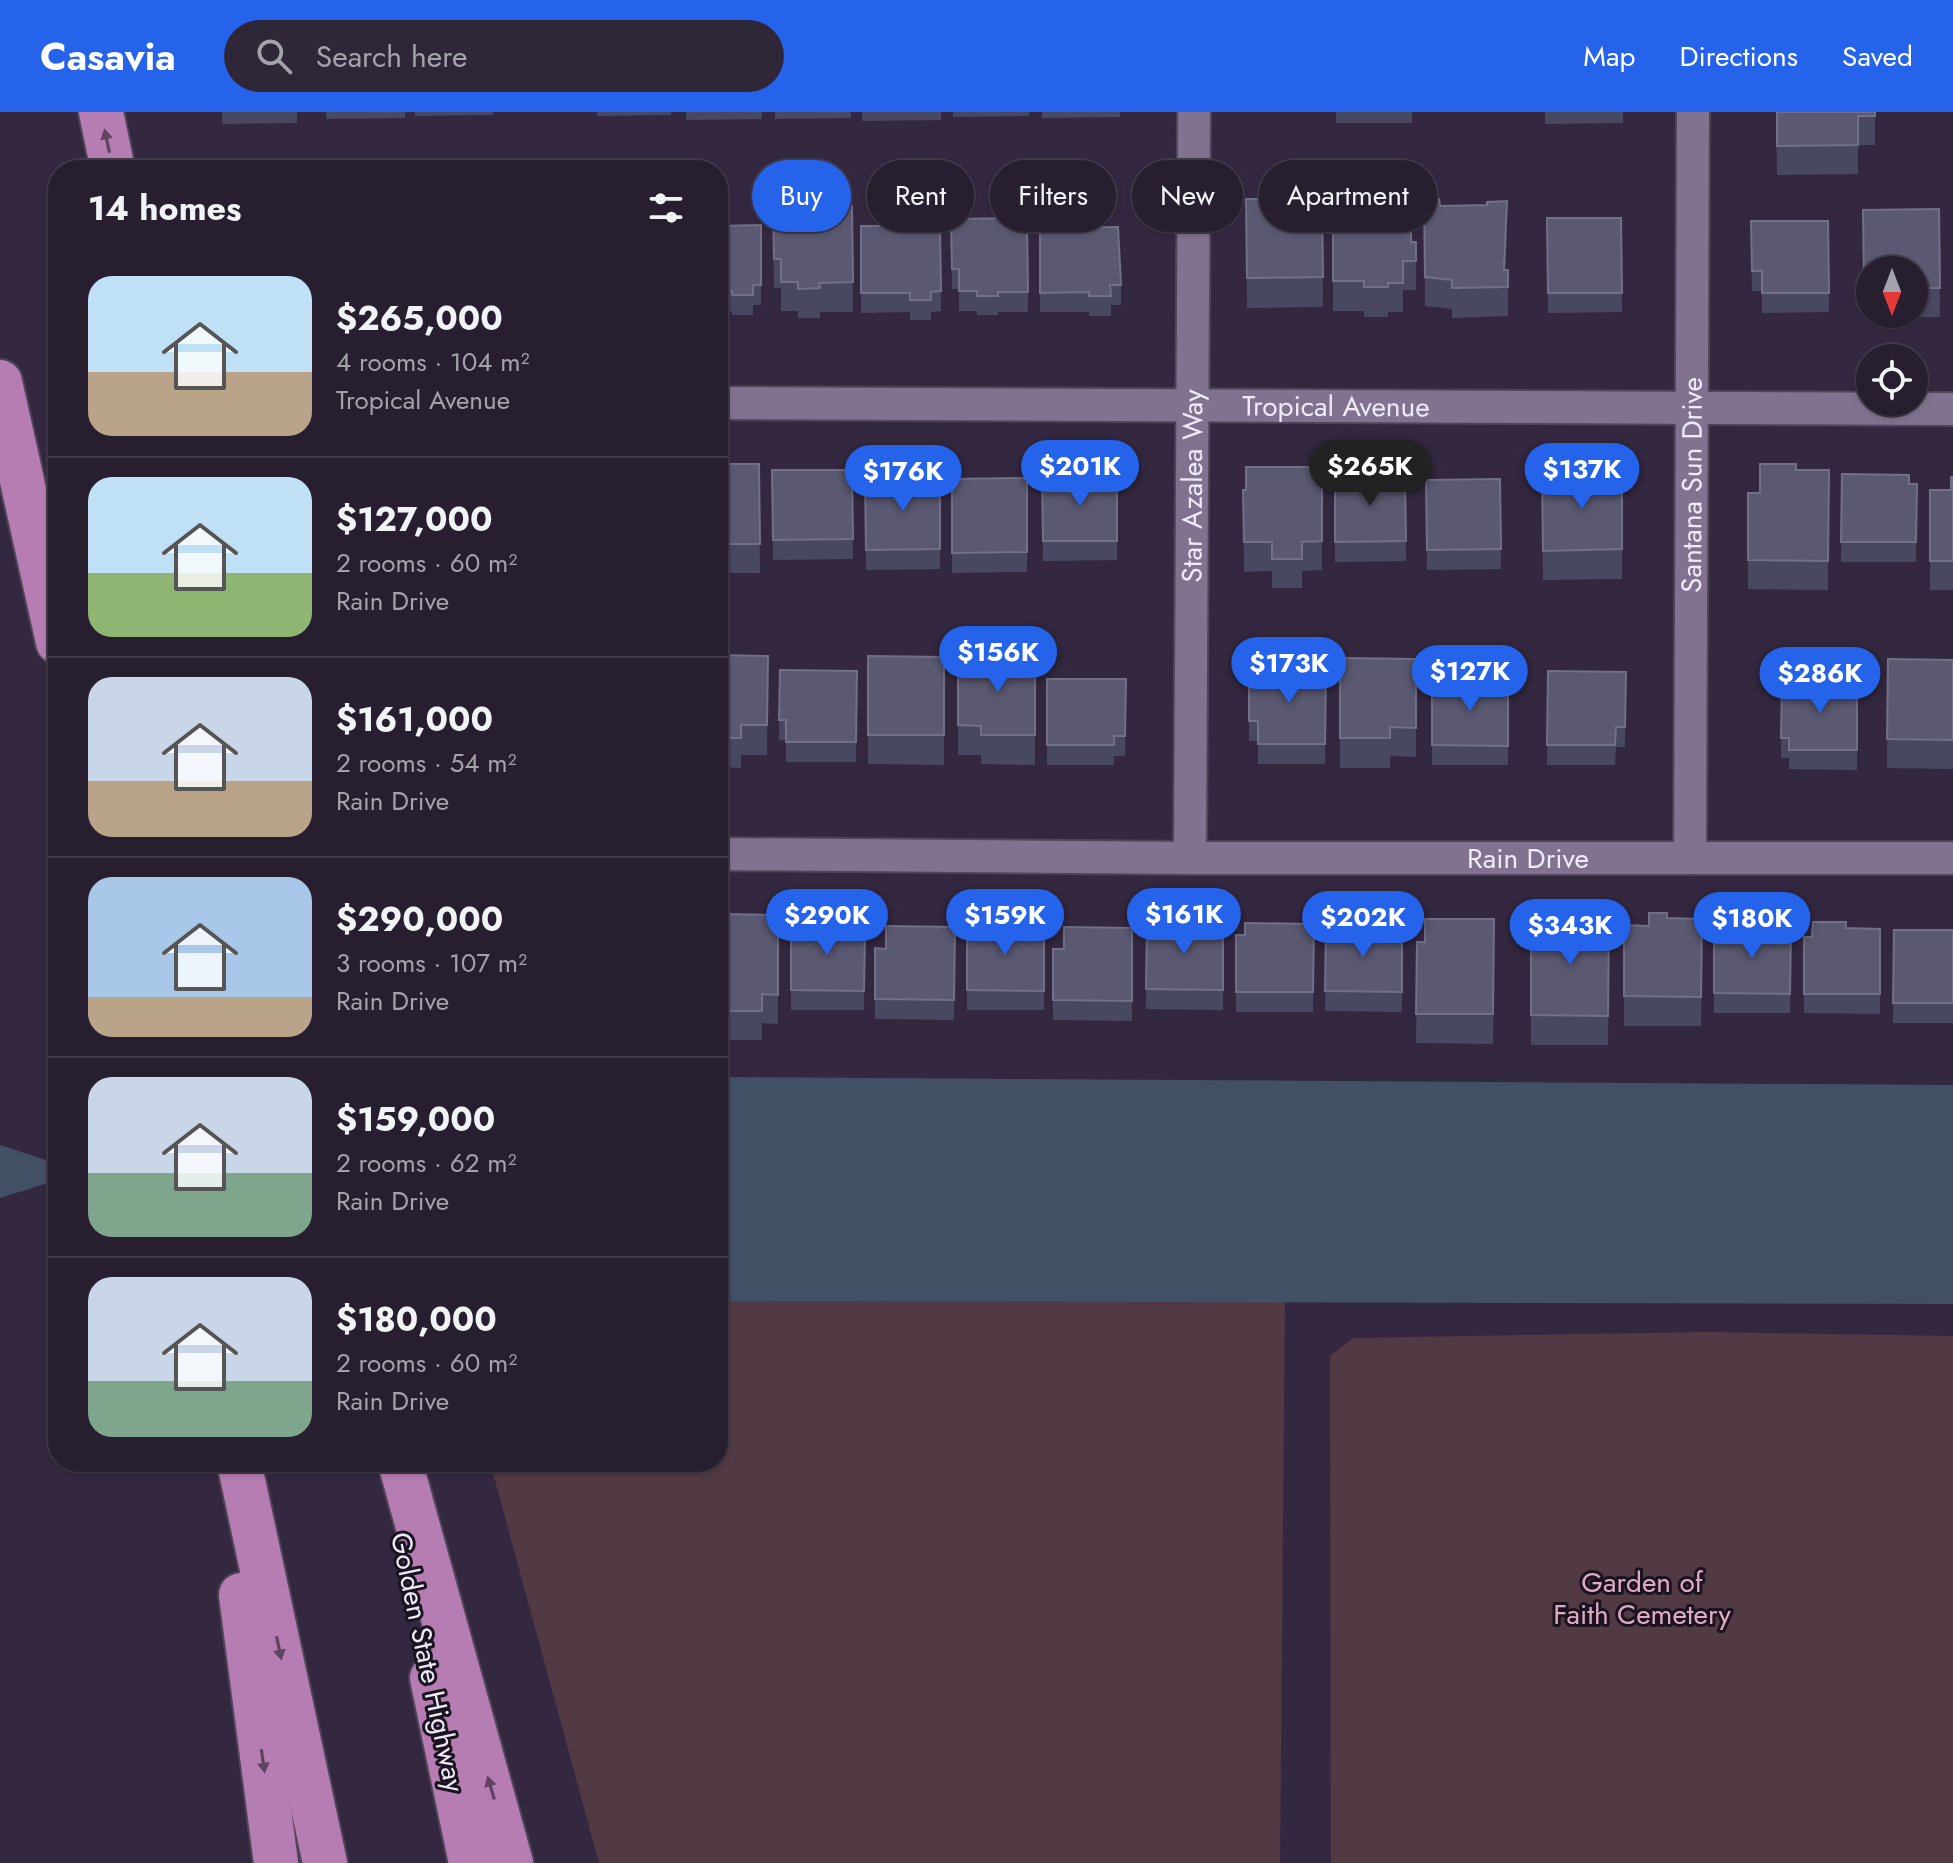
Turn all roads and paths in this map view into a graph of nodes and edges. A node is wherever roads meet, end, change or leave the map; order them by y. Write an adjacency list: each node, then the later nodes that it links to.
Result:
1 (101, 112): 4 (highway, one-way to 1)
2 (1194, 112): 7 (street, Star Azalea Way)
3 (1693, 112): 8 (street, Santana Sun Drive)
4 (111, 160)
5 (0, 382): 10 (highway)
6 (728, 403): 7 (street, Tropical Avenue)
7 (1193, 405): 8 (street, Tropical Avenue); 13 (street, Star Azalea Way)
8 (1690, 407): 9 (street, Tropical Avenue); 12 (street, Santana Sun Drive)
9 (1953, 409)
10 (48, 597)
11 (728, 854): 13 (street, Rain Drive)
12 (1690, 857): 13 (street, Rain Drive); 14 (street, Rain Drive)
13 (1190, 858)
14 (1953, 858)
15 (225, 1472): 19 (highway, one-way to 19)
16 (241, 1472): 20 (highway, one-way to 20)
17 (388, 1472): 21 (highway, Golden State Highway)
18 (403, 1472): 22 (highway, one-way to 18)
19 (276, 1863)
20 (325, 1863)
21 (471, 1863)
22 (511, 1863)

